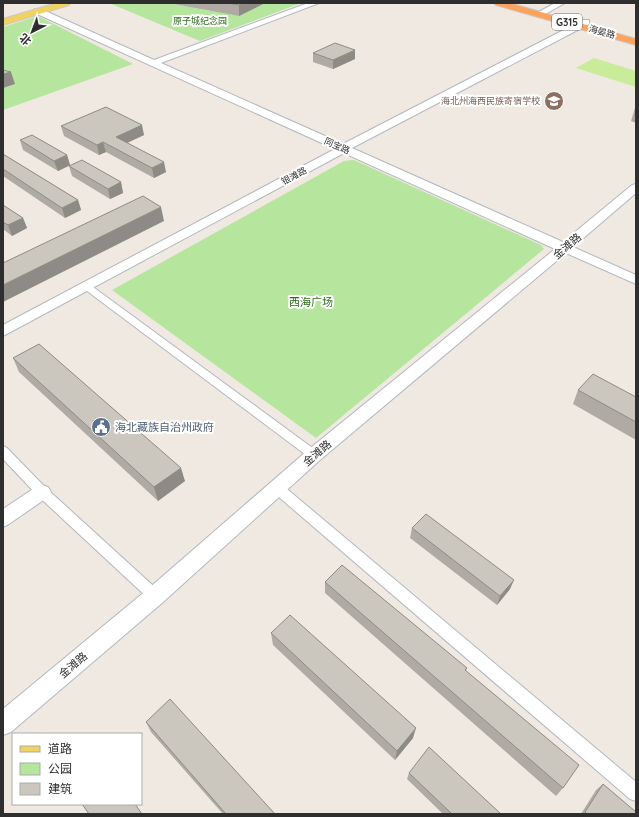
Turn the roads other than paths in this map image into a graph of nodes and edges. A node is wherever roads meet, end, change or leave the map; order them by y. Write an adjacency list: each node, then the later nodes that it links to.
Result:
1 (66, 3): 6 (main road)
2 (315, 3): 12 (street)
3 (499, 3): 7 (highway, 海晏路 / G315)
4 (516, 3): 7 (highway, 海晏路 / G315)
5 (561, 3): 7 (street)
6 (41, 10): 8 (main road); 12 (street, 同宝路)
7 (536, 10): 9 (highway, 海晏路 / G315)
8 (3, 22)
9 (582, 24): 10 (highway, 海晏路 / G315); 11 (highway, 海晏路 / G315); 13 (street, 银滩路)
10 (636, 36)
11 (636, 42)
12 (156, 62): 13 (street, 同宝路)
13 (347, 147): 15 (street, 同宝路); 18 (street, 银滩路)
14 (636, 187): 15 (street, 金滩路)
15 (567, 245): 16 (street, 同宝路); 17 (street, 同宝路); 21 (street, 金滩路)
16 (636, 272)
17 (636, 280)
18 (86, 286): 19 (street, 银滩路); 21 (street)
19 (3, 331)
20 (3, 451): 23 (street)
21 (314, 455): 22 (street, 金滩路)
22 (277, 488): 25 (street, 金滩路); 27 (street)
23 (42, 492): 24 (street); 25 (street)
24 (3, 519)
25 (155, 596): 26 (street, 金滩路)
26 (3, 724)
27 (636, 792)

